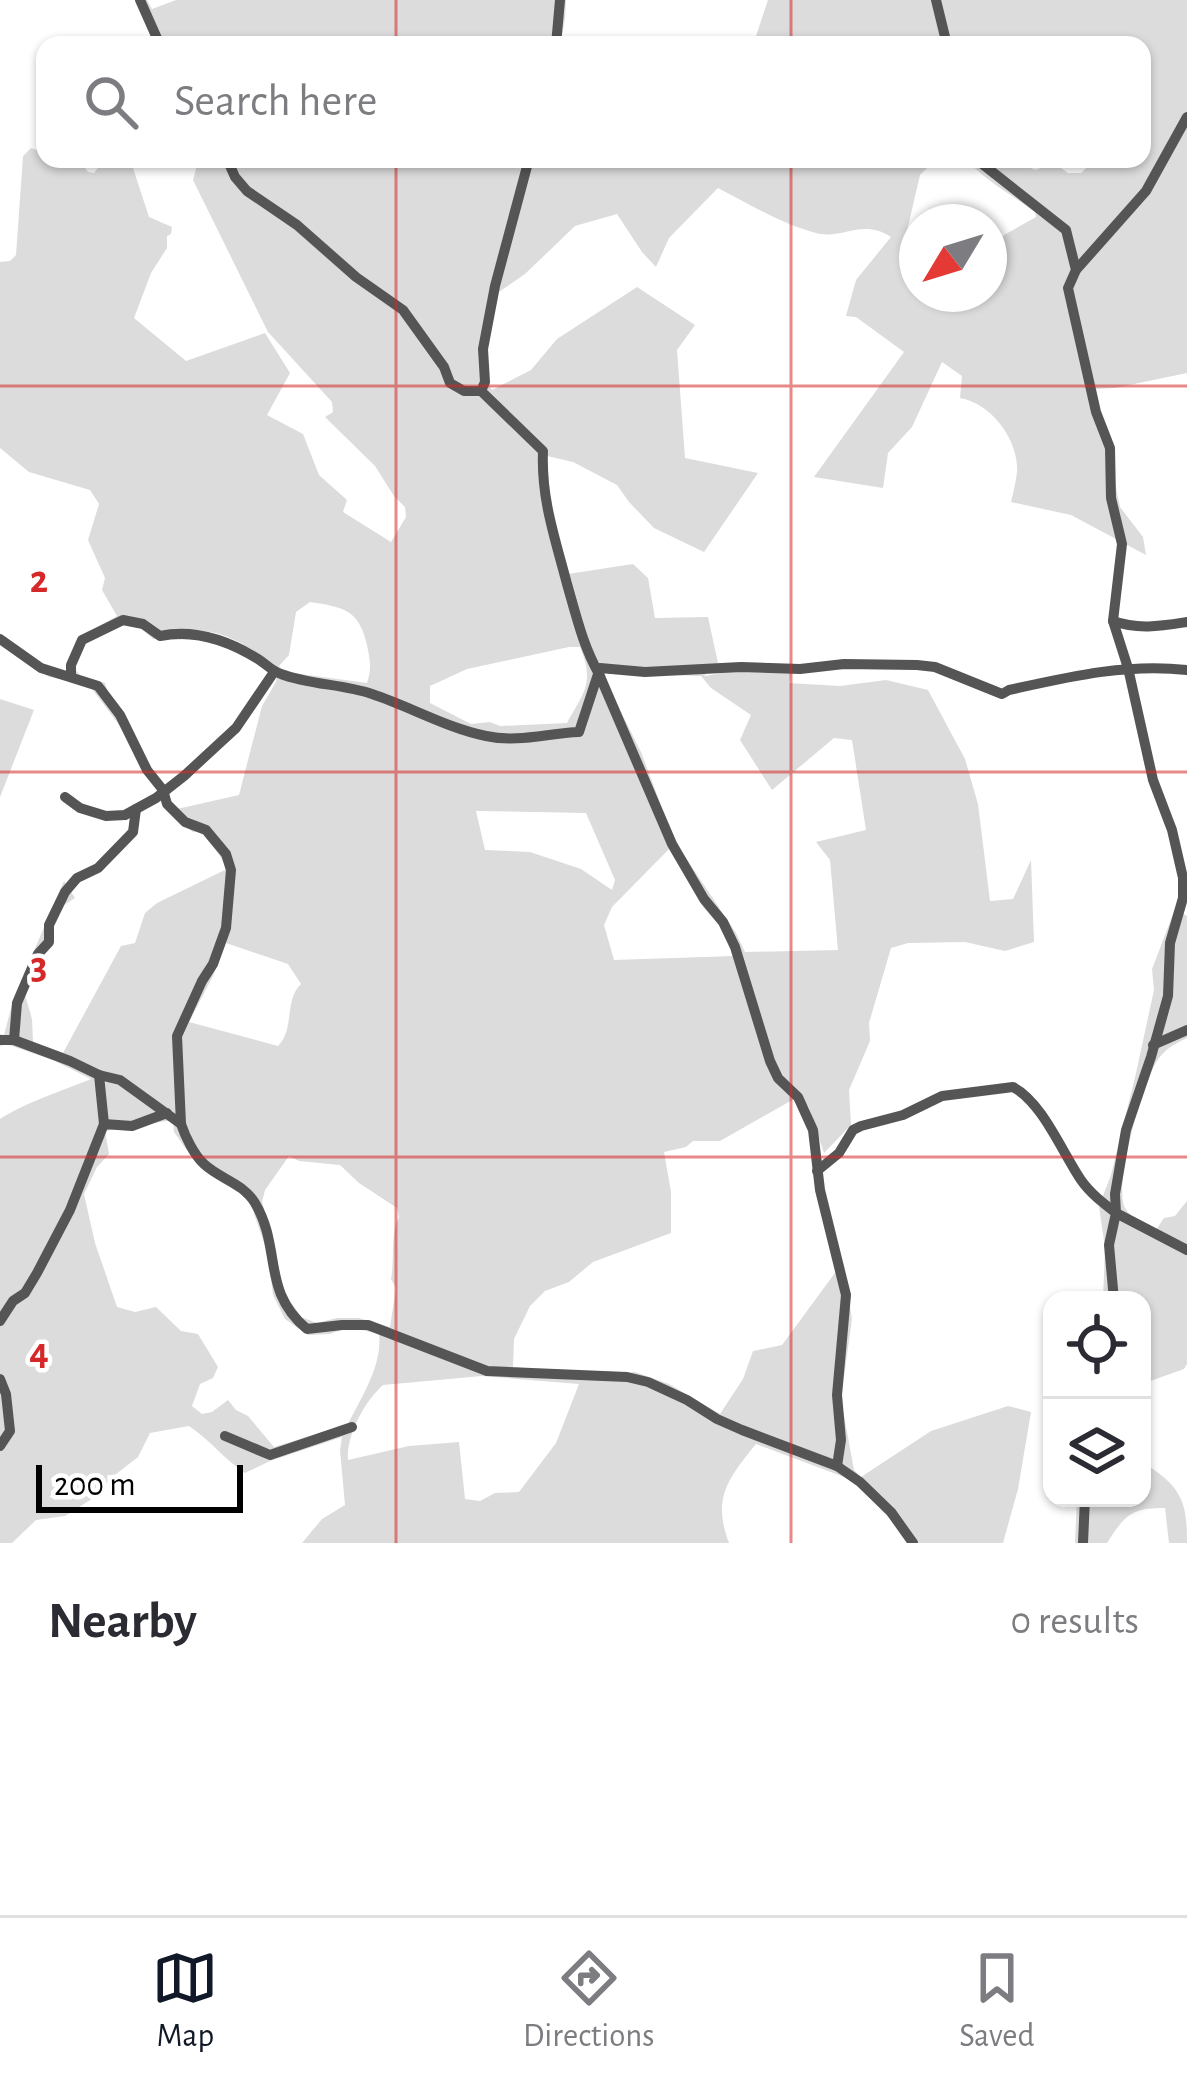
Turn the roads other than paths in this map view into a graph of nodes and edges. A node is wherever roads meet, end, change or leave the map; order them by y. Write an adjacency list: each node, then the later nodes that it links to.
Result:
1 (140, 0): 4 (street)
2 (560, 0): 5 (street)
3 (936, 0): 6 (street)
4 (156, 36)
5 (557, 36)
6 (945, 36)
7 (1187, 117): 11 (street)
8 (231, 168): 12 (street)
9 (528, 168): 12 (street)
10 (987, 168): 11 (street)
11 (1076, 270): 13 (street)
12 (481, 392): 19 (street)
13 (1113, 621): 14 (street); 16 (street)
14 (1187, 622)
15 (0, 639): 20 (street)
16 (1128, 668): 17 (street); 19 (street); 24 (street)
17 (1187, 670)
18 (274, 672): 19 (street); 20 (street); 21 (street)
19 (599, 674): 34 (street)
20 (71, 676): 21 (street)
21 (163, 790): 23 (street); 33 (street)
22 (65, 797): 23 (street)
23 (136, 809): 28 (street)
24 (1185, 874): 25 (street)
25 (1185, 900): 29 (street)
26 (1187, 1030): 29 (street)
27 (0, 1040): 28 (street)
28 (14, 1040): 30 (street)
29 (1153, 1045): 35 (street)
30 (99, 1075): 31 (street); 32 (street)
31 (166, 1113): 32 (street); 33 (street)
32 (104, 1124): 38 (street)
33 (181, 1124): 44 (street)
34 (817, 1171): 35 (street); 44 (street)
35 (1116, 1213): 36 (street); 37 (street)
36 (1187, 1250)
37 (1113, 1291)
38 (6, 1301): 39 (street)
39 (0, 1321)
40 (0, 1379): 43 (street)
41 (352, 1427): 42 (street)
42 (225, 1436)
43 (0, 1446)
44 (837, 1466): 46 (street)
45 (1084, 1507): 47 (street)
46 (914, 1543)
47 (1082, 1543)

